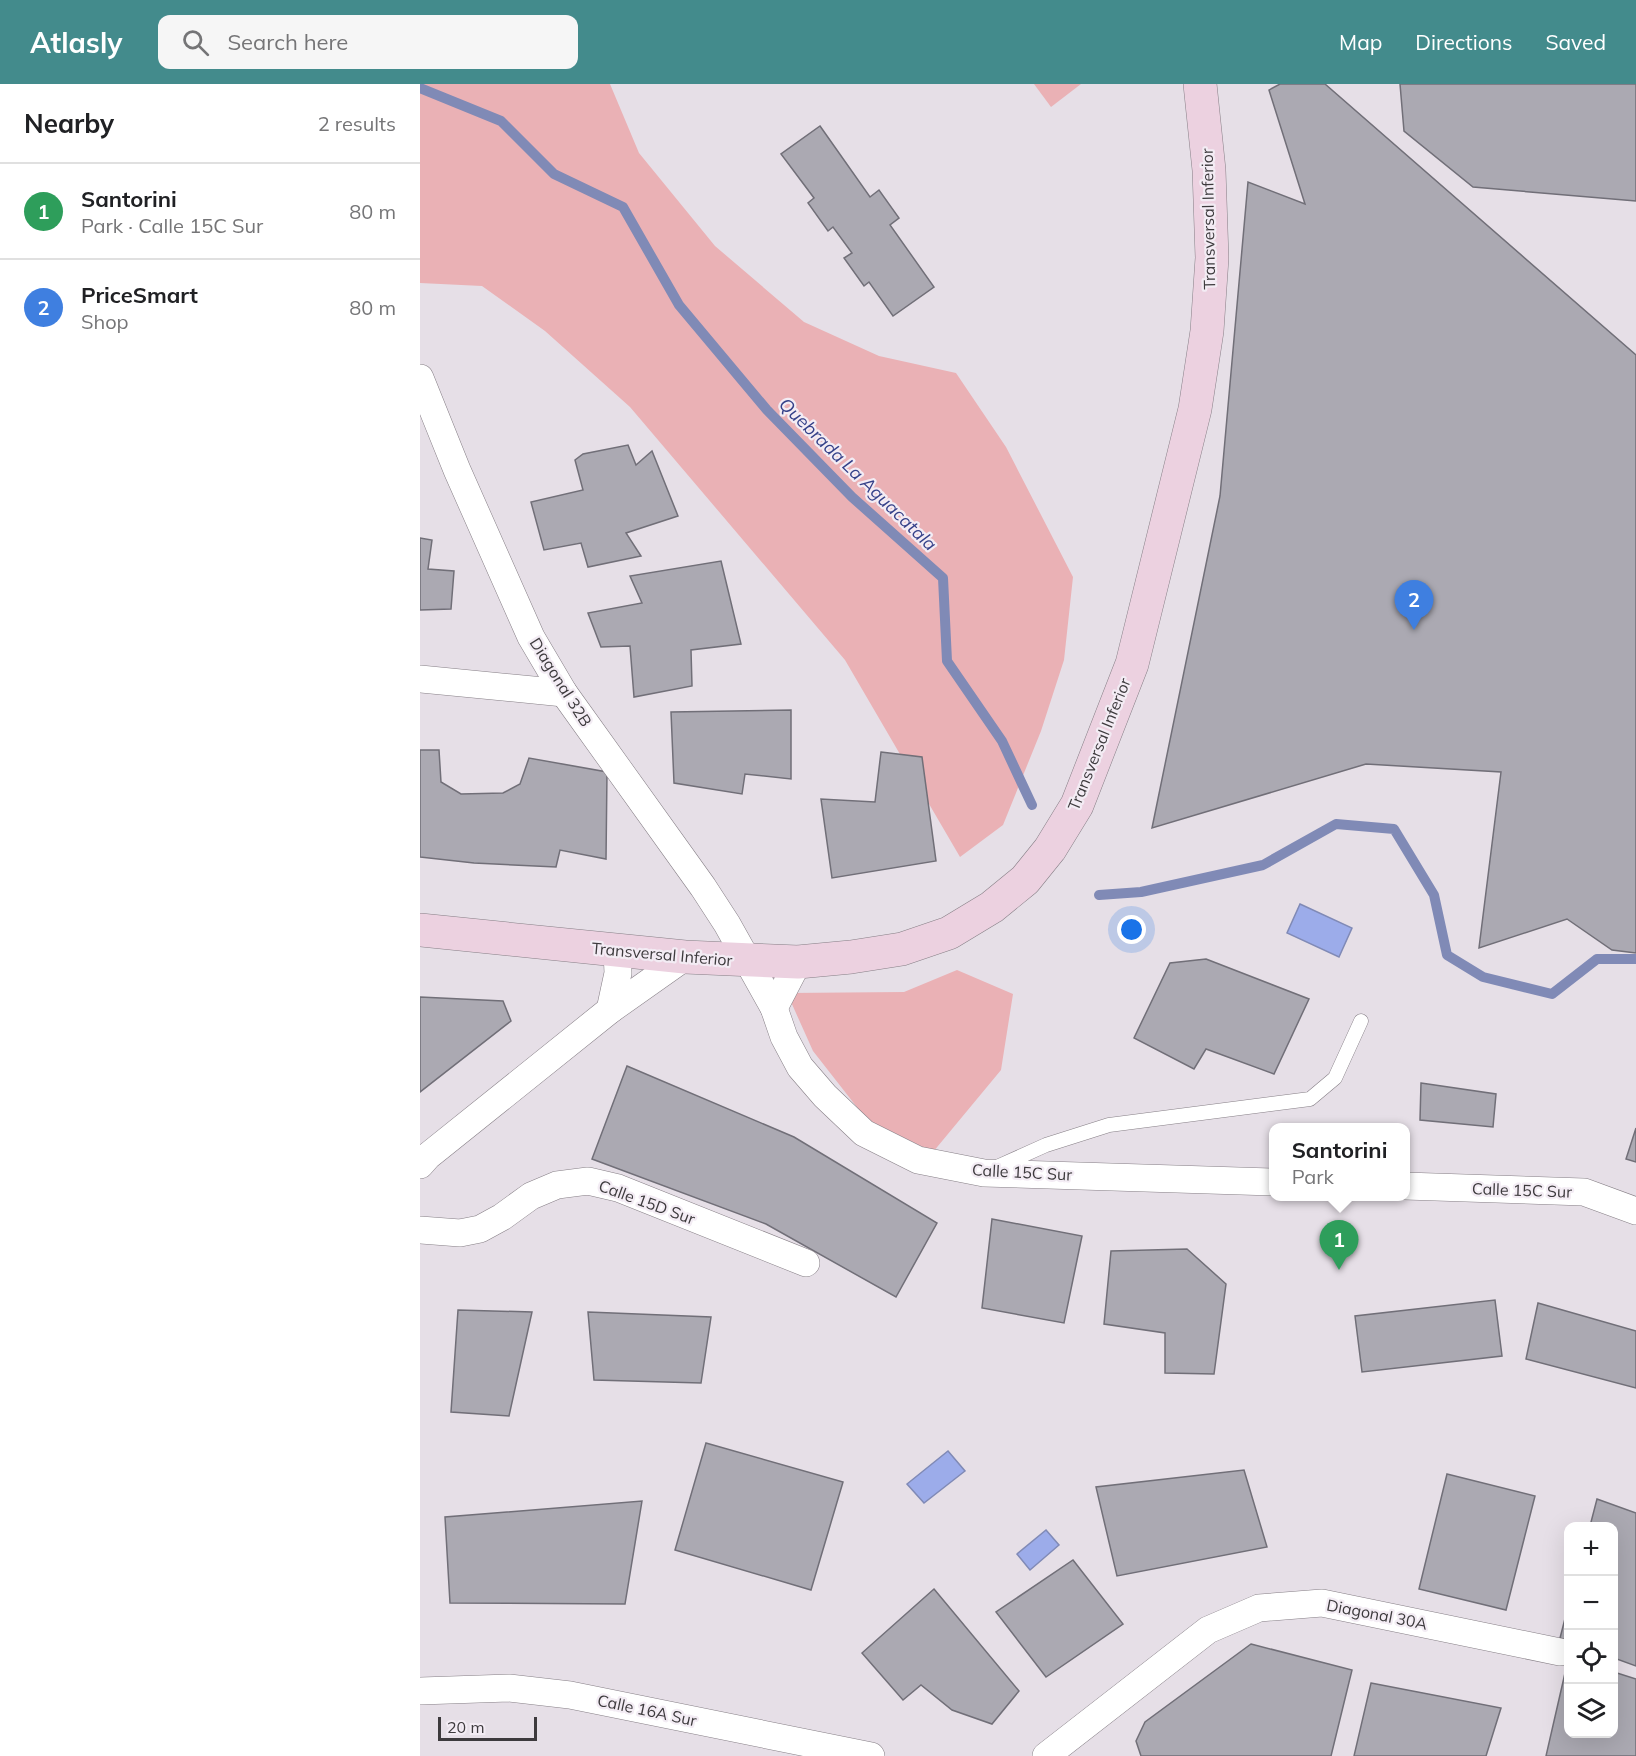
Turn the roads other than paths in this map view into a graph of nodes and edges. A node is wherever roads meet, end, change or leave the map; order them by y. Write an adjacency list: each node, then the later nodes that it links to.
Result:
1 (1200, 84): 9 (main road, Transversal Inferior)
2 (420, 378): 4 (street, Diagonal 32B)
3 (420, 679): 4 (street)
4 (564, 693): 8 (street, Diagonal 32B)
5 (420, 930): 6 (main road, Transversal Inferior)
6 (617, 951): 7 (main road, Transversal Inferior); 11 (street)
7 (685, 957): 8 (main road, Transversal Inferior); 11 (street)
8 (747, 961): 9 (main road, Transversal Inferior); 10 (street, Calle 15C Sur)
9 (798, 962): 10 (street)
10 (774, 1008): 14 (street, Calle 15C Sur)
11 (610, 1010): 13 (street)
12 (1361, 1021): 14 (lane)
13 (420, 1165)
14 (984, 1173): 15 (street, Calle 15C Sur)
15 (1269, 1182)
16 (1410, 1186): 17 (street, Calle 15C Sur)
17 (1636, 1211)
18 (420, 1230): 19 (street, Calle 15D Sur)
19 (806, 1263)
20 (1560, 1652): 22 (street, Diagonal 30A)
21 (420, 1690): 23 (street, Calle 16A Sur)
22 (1053, 1753)
23 (871, 1756)

